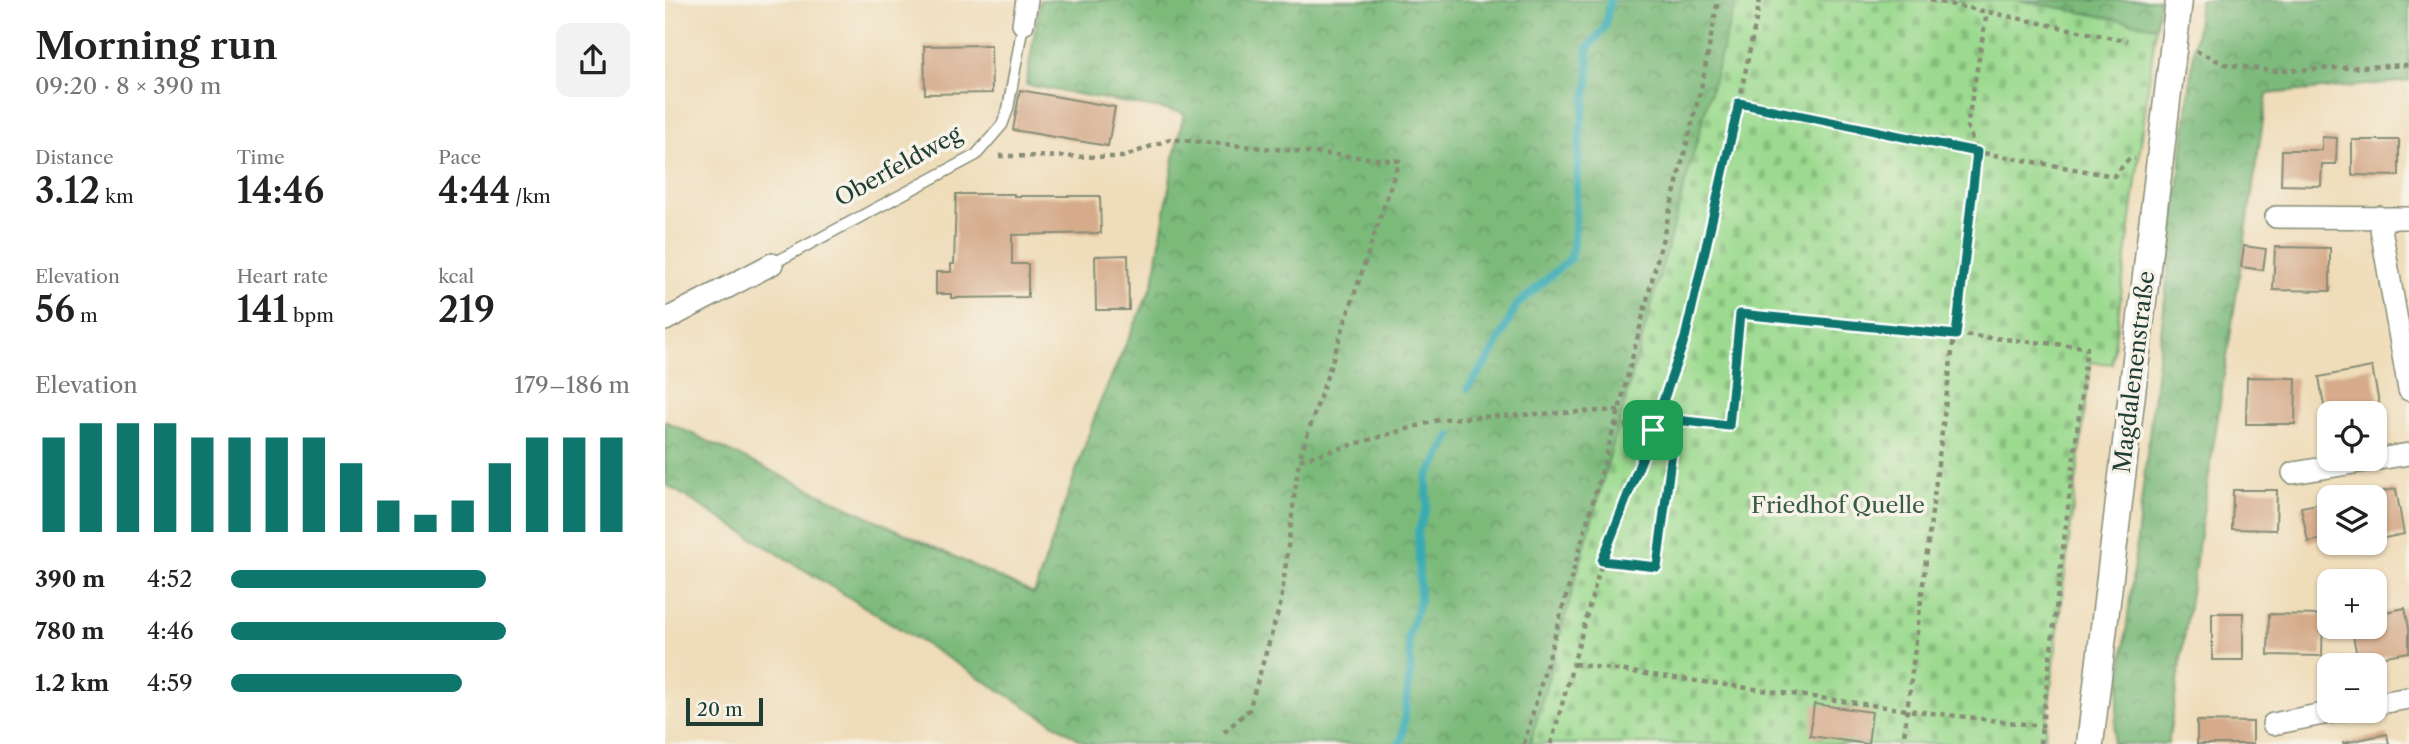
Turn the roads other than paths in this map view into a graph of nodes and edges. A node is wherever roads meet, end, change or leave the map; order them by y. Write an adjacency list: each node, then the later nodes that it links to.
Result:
1 (1027, 0): 3 (street, Oberfeldweg)
2 (2179, 0): 16 (street, Magdalenenstraße)
3 (1023, 24): 7 (lane, Oberfeldweg)
4 (2276, 217): 5 (street)
5 (2379, 218): 6 (street); 9 (street)
6 (2409, 218)
7 (772, 264): 8 (street)
8 (665, 320)
9 (2409, 390)
10 (2409, 454): 11 (street)
11 (2293, 473)
12 (2409, 698): 13 (street)
13 (2387, 702)
14 (2317, 715): 15 (street)
15 (2273, 724)
16 (2090, 744)

